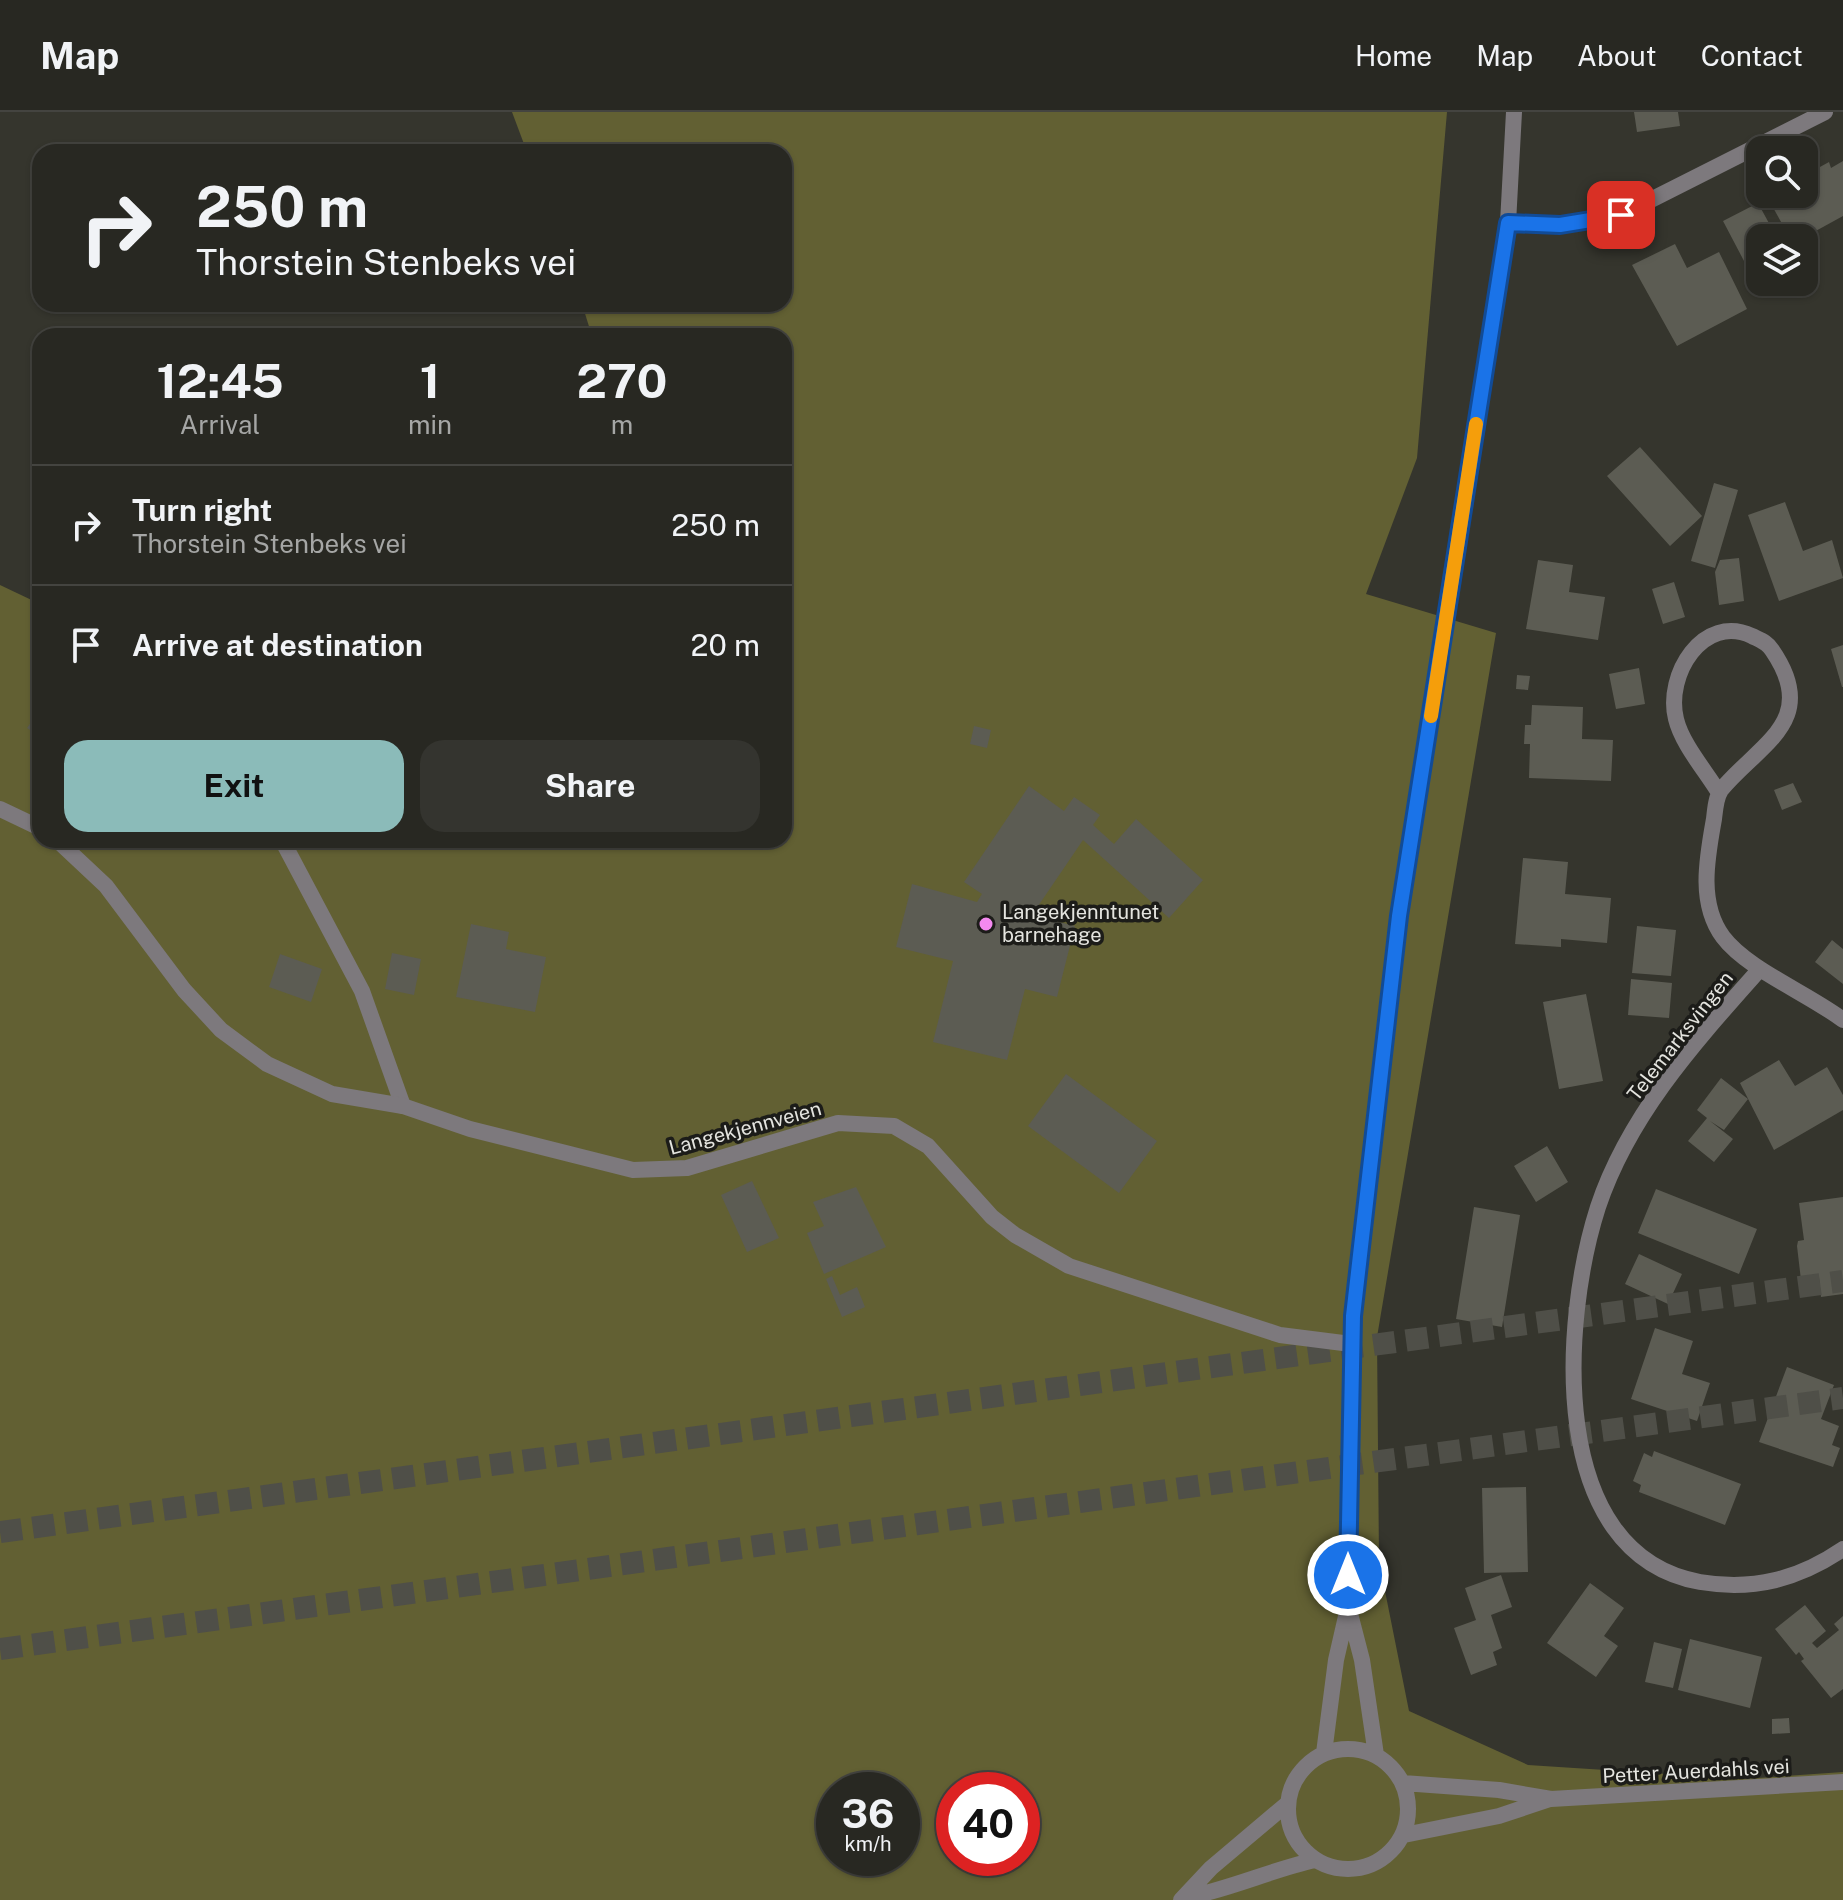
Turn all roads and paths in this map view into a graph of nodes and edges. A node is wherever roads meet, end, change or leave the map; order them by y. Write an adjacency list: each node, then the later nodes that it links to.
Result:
1 (1514, 112): 3 (street)
2 (1825, 112): 3 (street)
3 (1508, 223): 12 (street)
4 (1719, 793): 4 (street); 9 (street, Telemarksvingen)
5 (0, 809): 6 (street)
6 (32, 824)
7 (66, 848): 11 (street, Langekjennveien)
8 (286, 848): 11 (street)
9 (1760, 969): 10 (street, Telemarksvingen); 13 (street, Telemarksvingen)
10 (1843, 1020)
11 (403, 1106): 12 (street, Langekjennveien)
12 (1351, 1344): 14 (street)
13 (1843, 1549)
14 (1348, 1606): 15 (street); 16 (street)
15 (1324, 1753): 16 (street); 20 (street)
16 (1376, 1755): 18 (street)
17 (1843, 1782): 19 (street, Petter Auerdahls vei)
18 (1403, 1783): 19 (street, Petter Auerdahls vei); 21 (street)
19 (1551, 1799): 21 (street, Petter Auerdahls vei)
20 (1288, 1803): 22 (street); 23 (street)
21 (1404, 1835): 22 (street)
22 (1315, 1860): 23 (street)
23 (1183, 1899)

